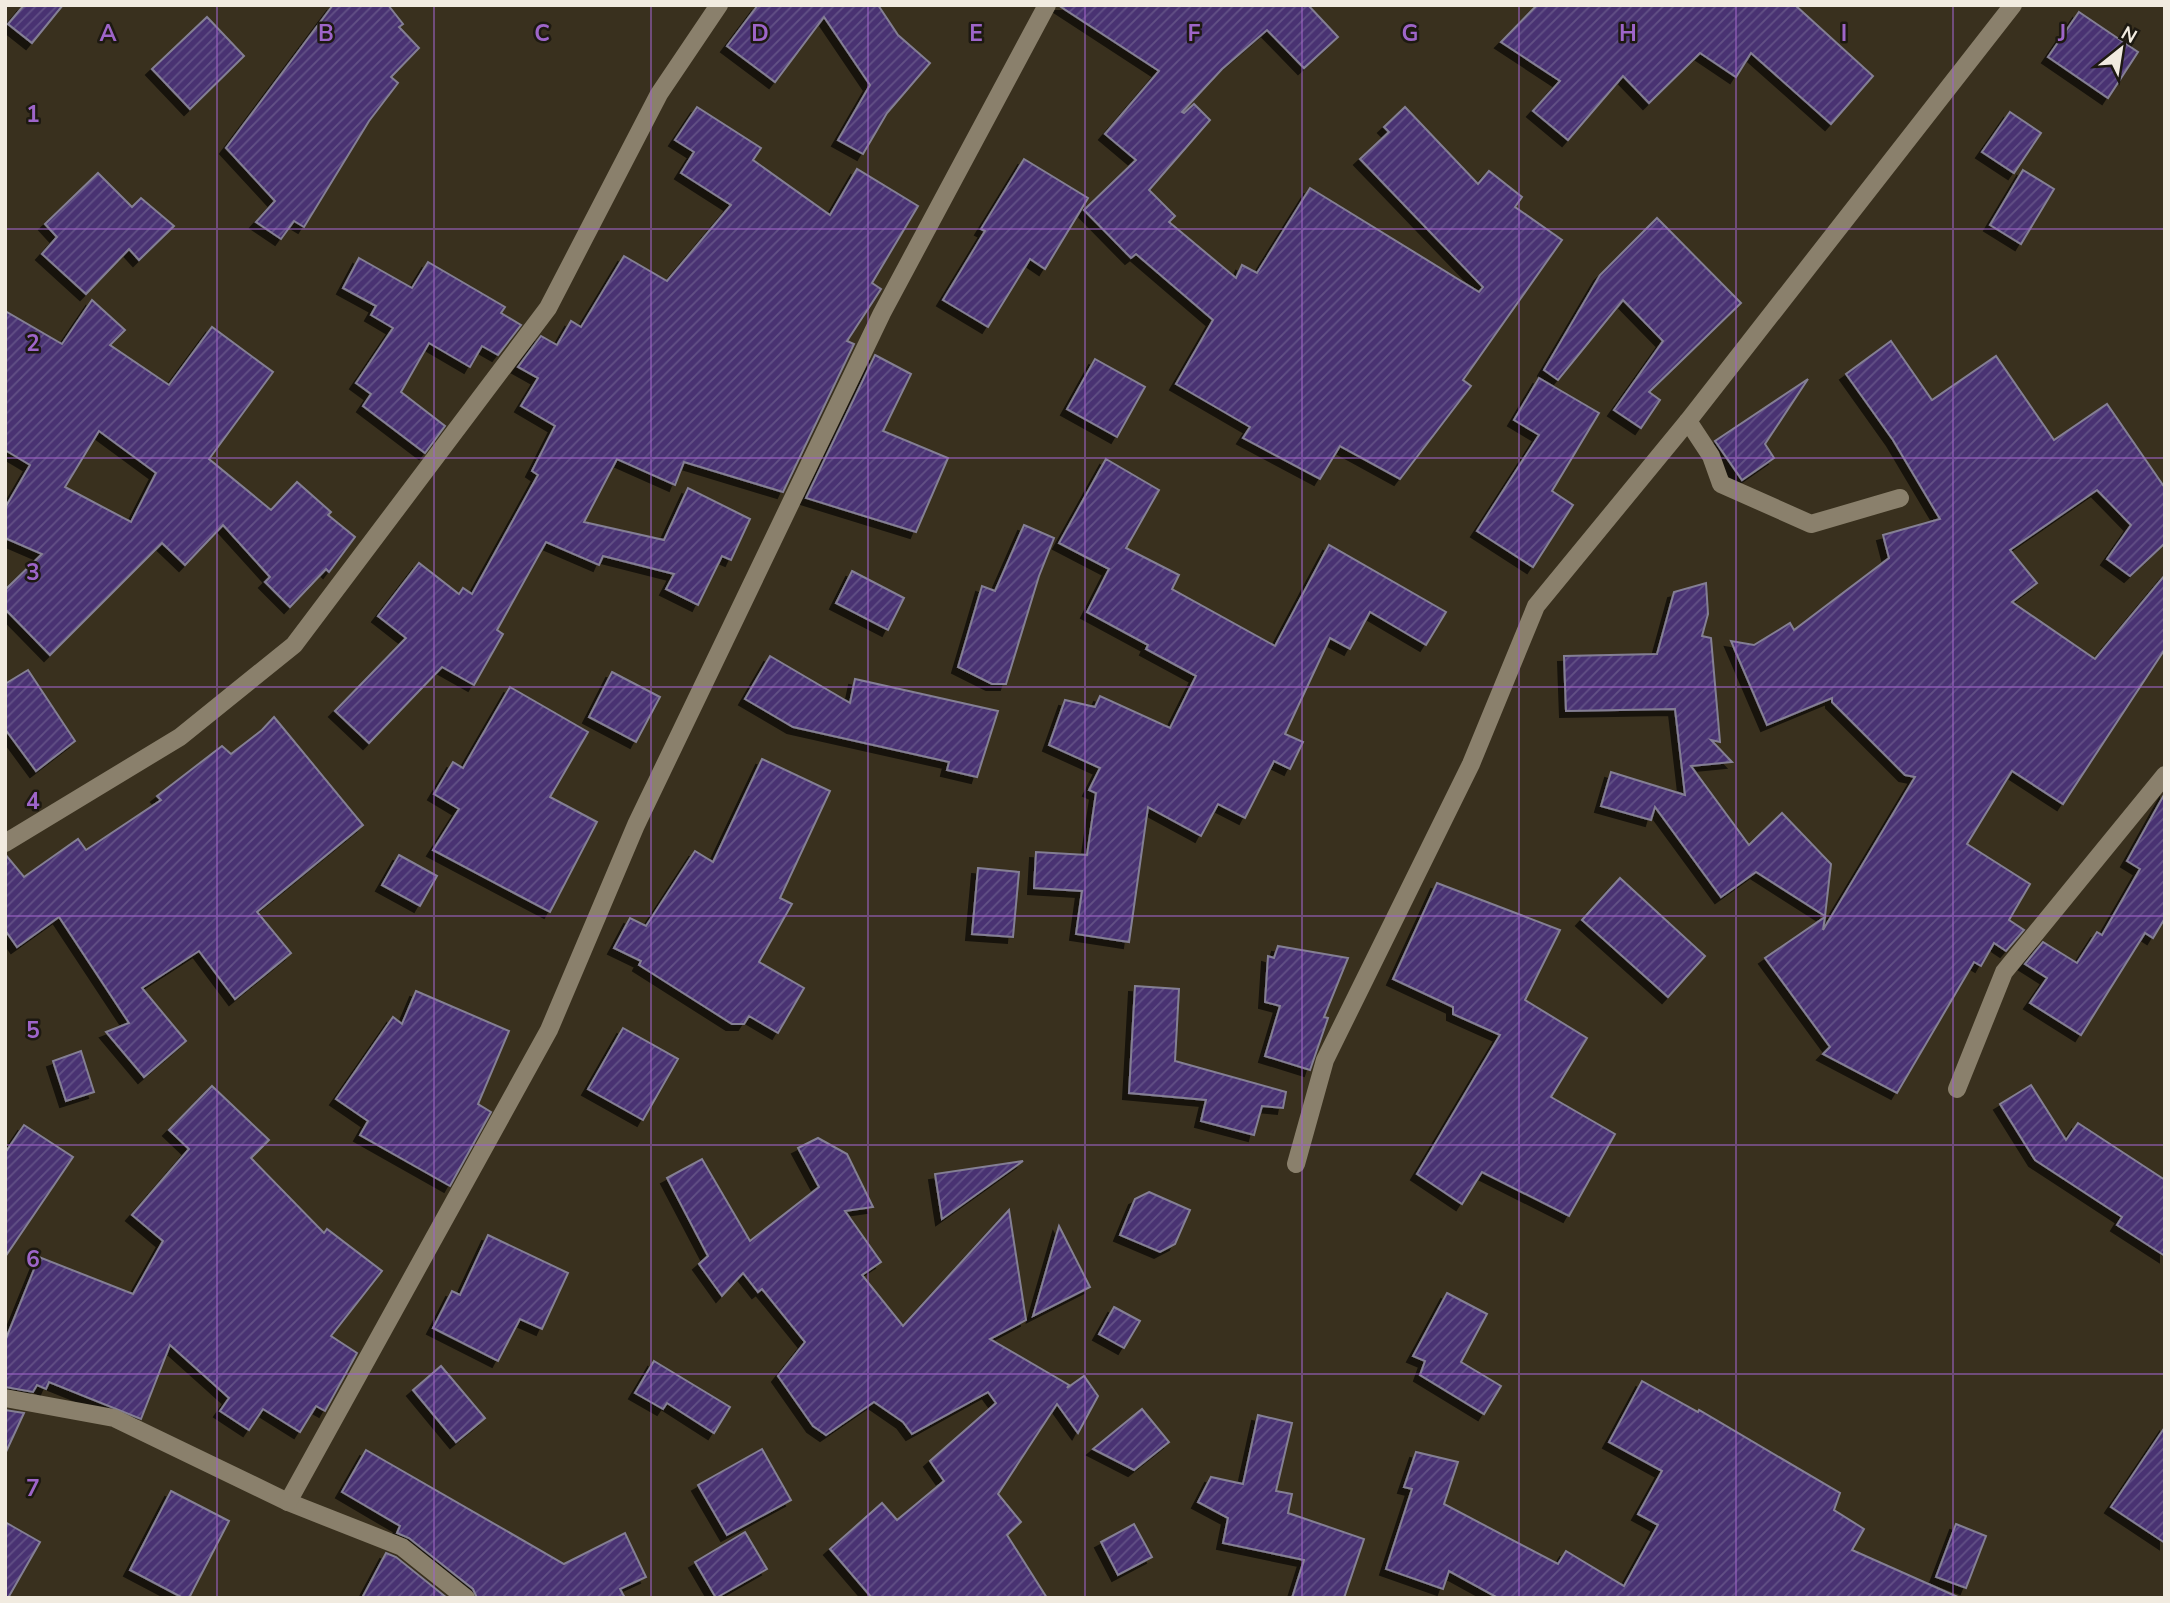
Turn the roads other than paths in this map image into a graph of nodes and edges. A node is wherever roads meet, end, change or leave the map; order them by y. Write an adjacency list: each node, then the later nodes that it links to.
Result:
1 (719, 5): 7 (street)
2 (1047, 5): 11 (street)
3 (2013, 5): 4 (street)
4 (1688, 421): 5 (street); 9 (street)
5 (1900, 498)
6 (2165, 775): 8 (street)
7 (5, 843)
8 (1957, 1089)
9 (1296, 1164)
10 (5, 1398): 11 (street)
11 (288, 1502): 12 (street)
12 (466, 1598)

